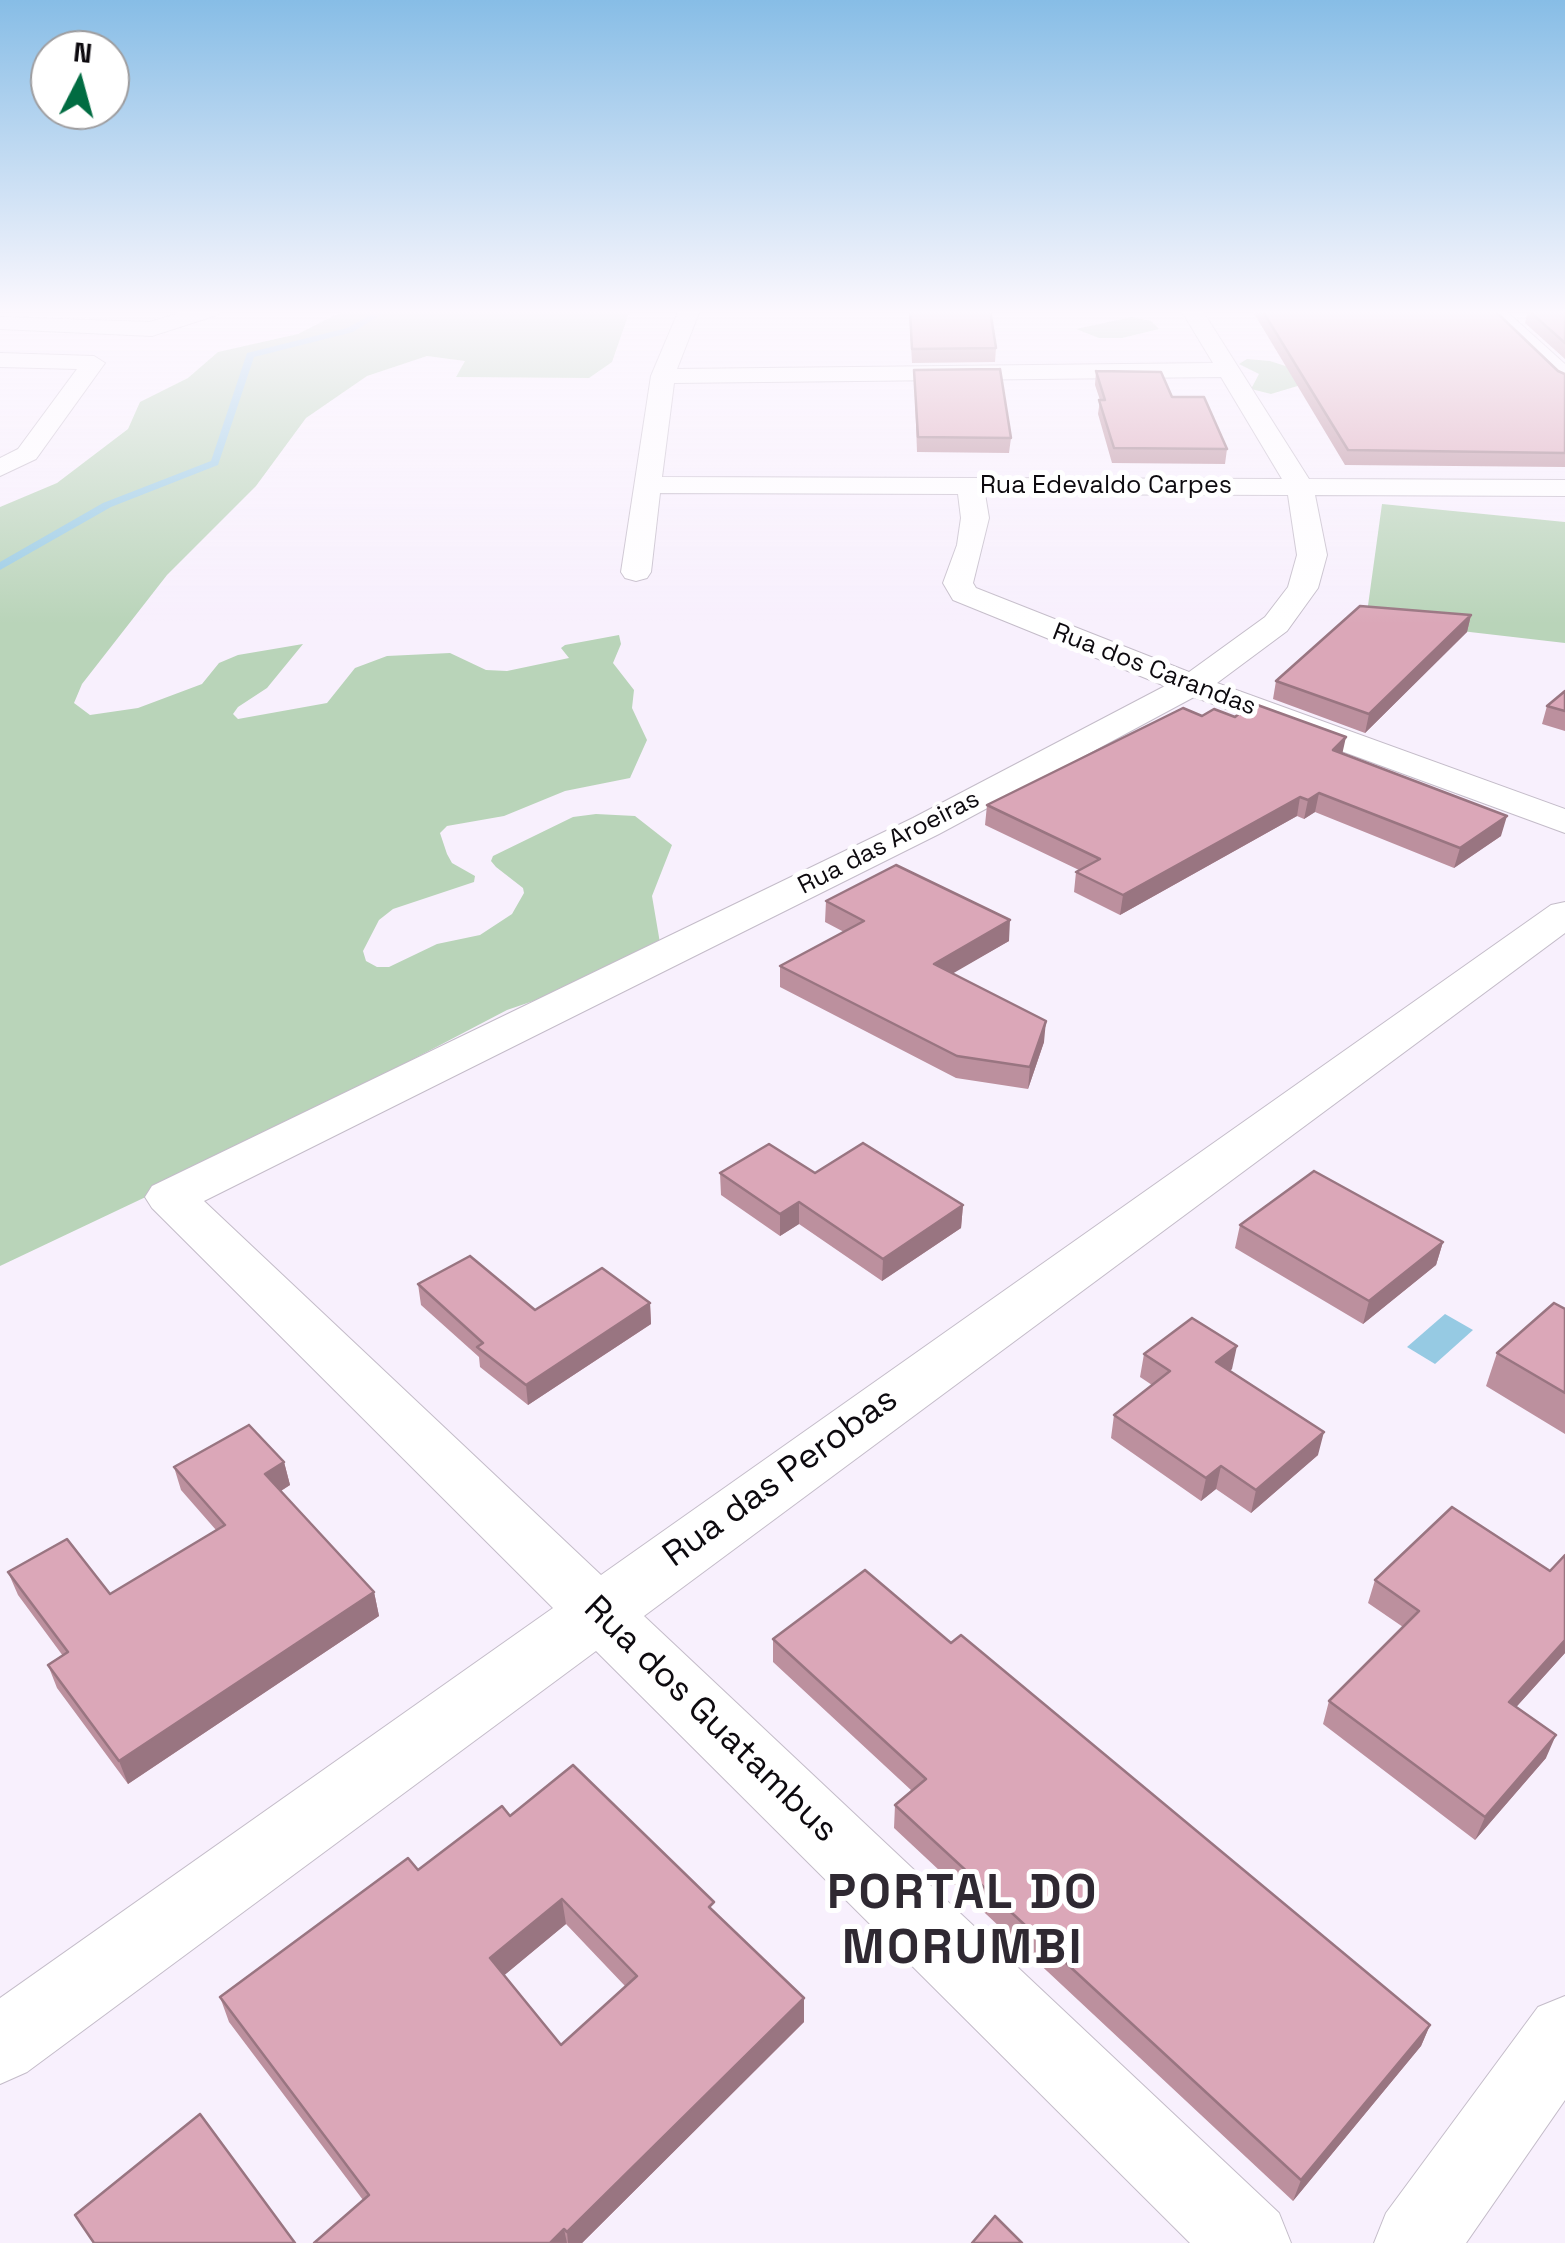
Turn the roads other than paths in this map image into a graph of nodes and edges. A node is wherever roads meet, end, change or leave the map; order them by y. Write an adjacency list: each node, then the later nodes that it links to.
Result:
1 (56, 415): 5 (street)
2 (658, 415): 7 (street)
3 (1256, 415): 9 (street, Rua das Aroeiras)
4 (0, 452): 5 (street)
5 (27, 454): 6 (street)
6 (0, 468)
7 (648, 485): 8 (street, Rua Edevaldo Carpes); 11 (street)
8 (970, 486): 9 (street, Rua Edevaldo Carpes); 12 (street, Rua dos Carandas)
9 (1300, 486): 10 (street, Rua Edevaldo Carpes); 12 (street, Rua das Aroeiras)
10 (1565, 488)
11 (636, 572)
12 (1192, 686): 13 (street, Rua dos Carandas); 15 (street, Rua das Aroeiras)
13 (1565, 822)
14 (1565, 914): 16 (street, Rua das Perobas)
15 (170, 1197): 16 (street, Rua dos Guatambus)
16 (597, 1610): 18 (street, Rua das Perobas); 19 (street, Rua dos Guatambus)
17 (1565, 2034): 20 (street)
18 (0, 2045)
19 (1249, 2243)
20 (1416, 2243)

